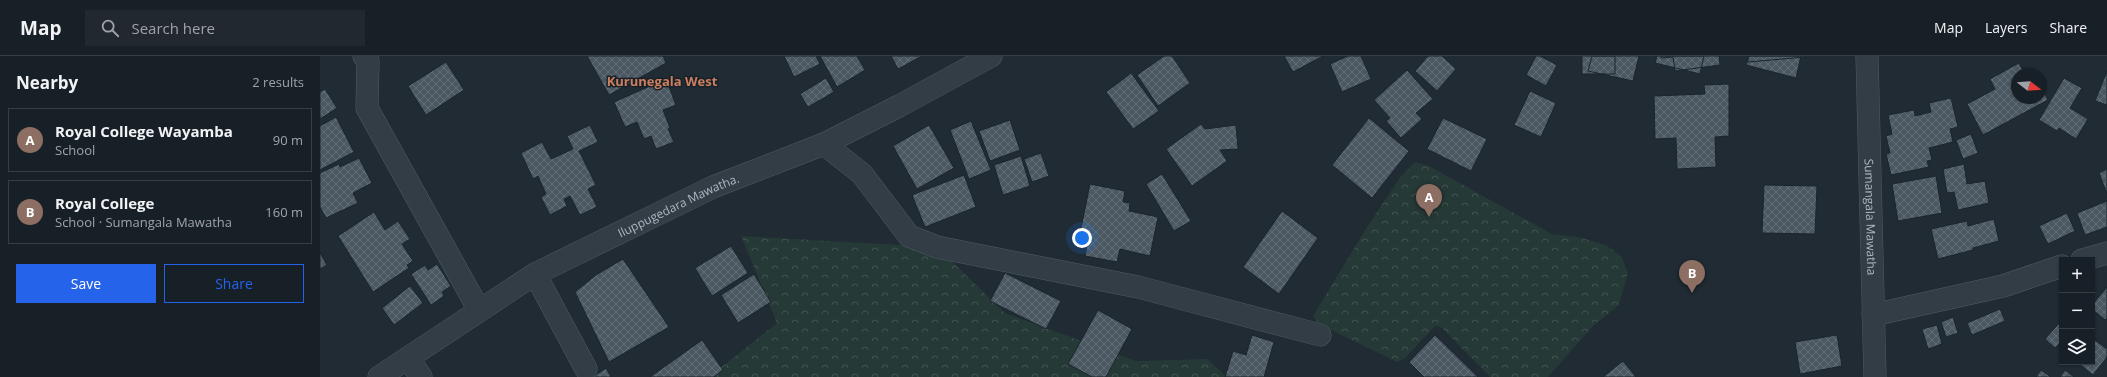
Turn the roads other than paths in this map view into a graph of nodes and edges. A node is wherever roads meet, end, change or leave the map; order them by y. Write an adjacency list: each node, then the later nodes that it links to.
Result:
1 (991, 56): 4 (street, Iluppugedara Mawatha.)
2 (1867, 56): 10 (street, Sumangala Mawatha)
3 (369, 58): 9 (street)
4 (824, 144): 8 (street, Iluppugedara Mawatha.); 11 (street)
5 (2107, 253): 6 (street)
6 (2093, 257)
7 (2059, 267): 10 (street)
8 (535, 274): 9 (street, Iluppugedara Mawatha.); 13 (street)
9 (478, 310): 12 (street, Iluppugedara Mawatha.)
10 (1873, 315): 16 (street, Sumangala Mawatha)
11 (1320, 335)
12 (408, 358): 14 (street, Iluppugedara Mawatha.); 15 (street)
13 (586, 369)
14 (379, 377)
15 (421, 377)
16 (1875, 377)

